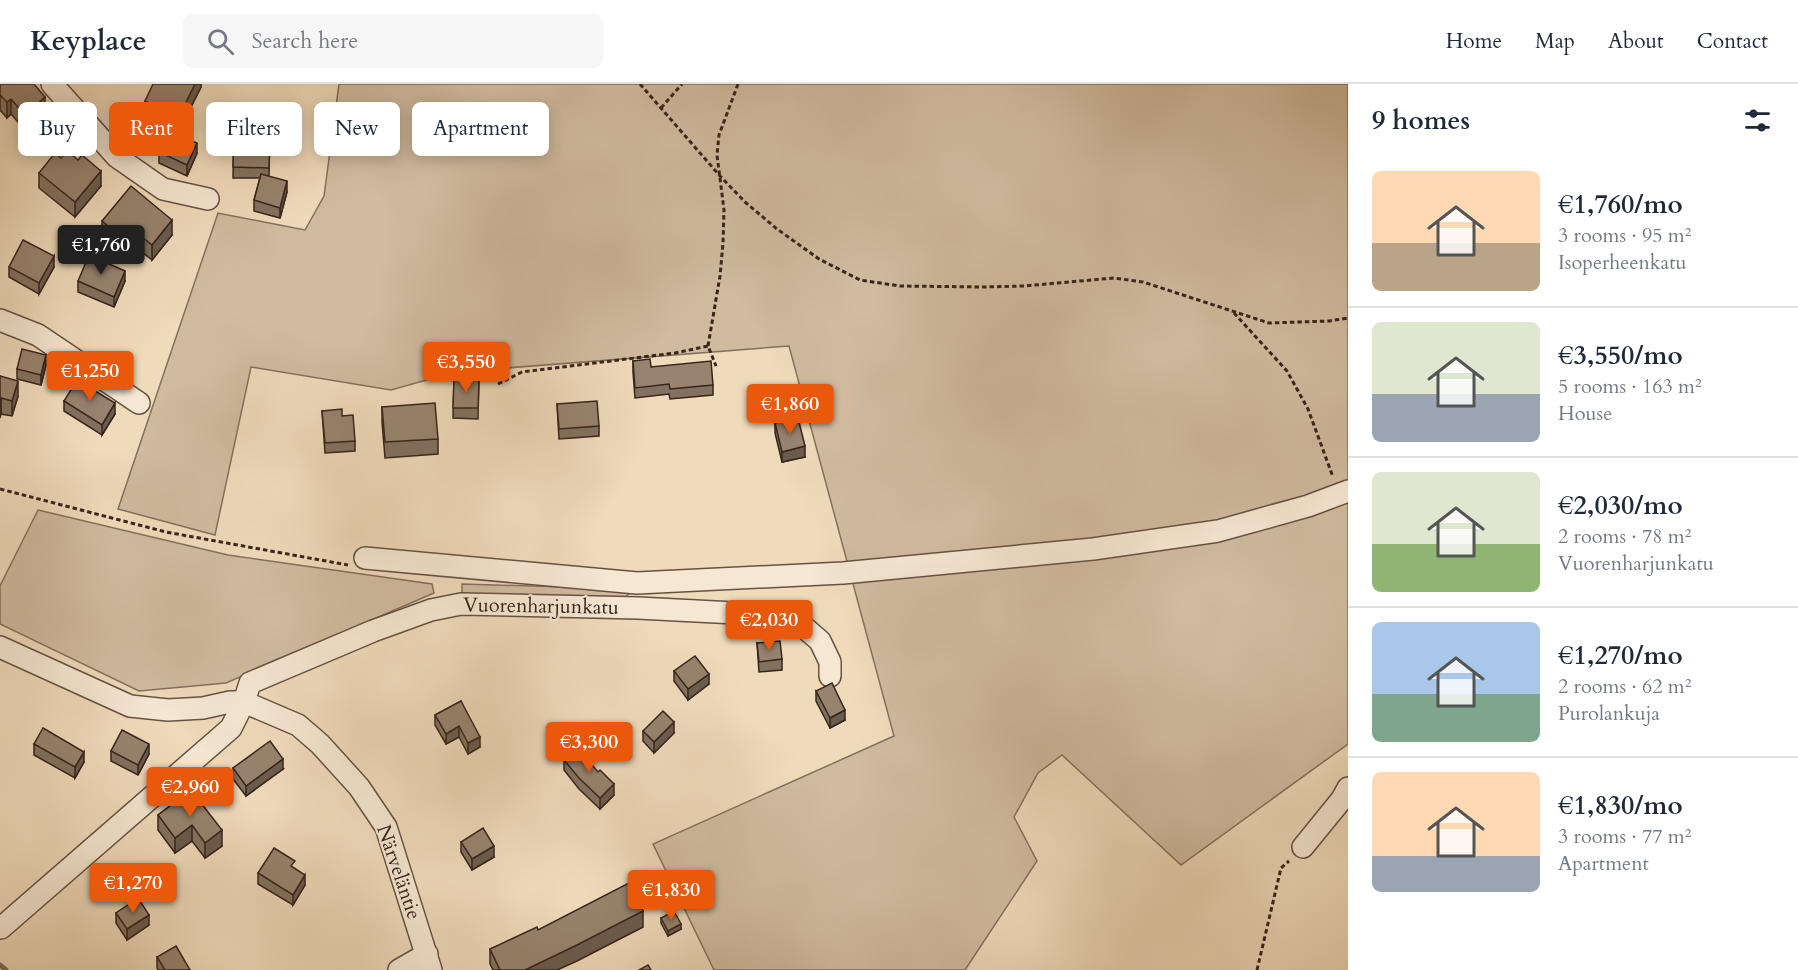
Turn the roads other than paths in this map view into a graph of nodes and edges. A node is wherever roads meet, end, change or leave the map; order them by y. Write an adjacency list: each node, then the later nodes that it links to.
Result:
1 (52, 84): 2 (street)
2 (208, 199)
3 (0, 320): 4 (street)
4 (139, 403)
5 (1344, 493): 6 (street)
6 (358, 562)
7 (0, 647): 9 (street, Närveläntie)
8 (830, 676): 9 (street, Vuorenharjunkatu)
9 (244, 702): 12 (street, Vuorenharjunkatu); 13 (street, Närveläntie)
10 (1348, 788): 11 (street)
11 (1303, 847)
12 (1, 928)
13 (429, 962): 14 (street)
14 (399, 970)

